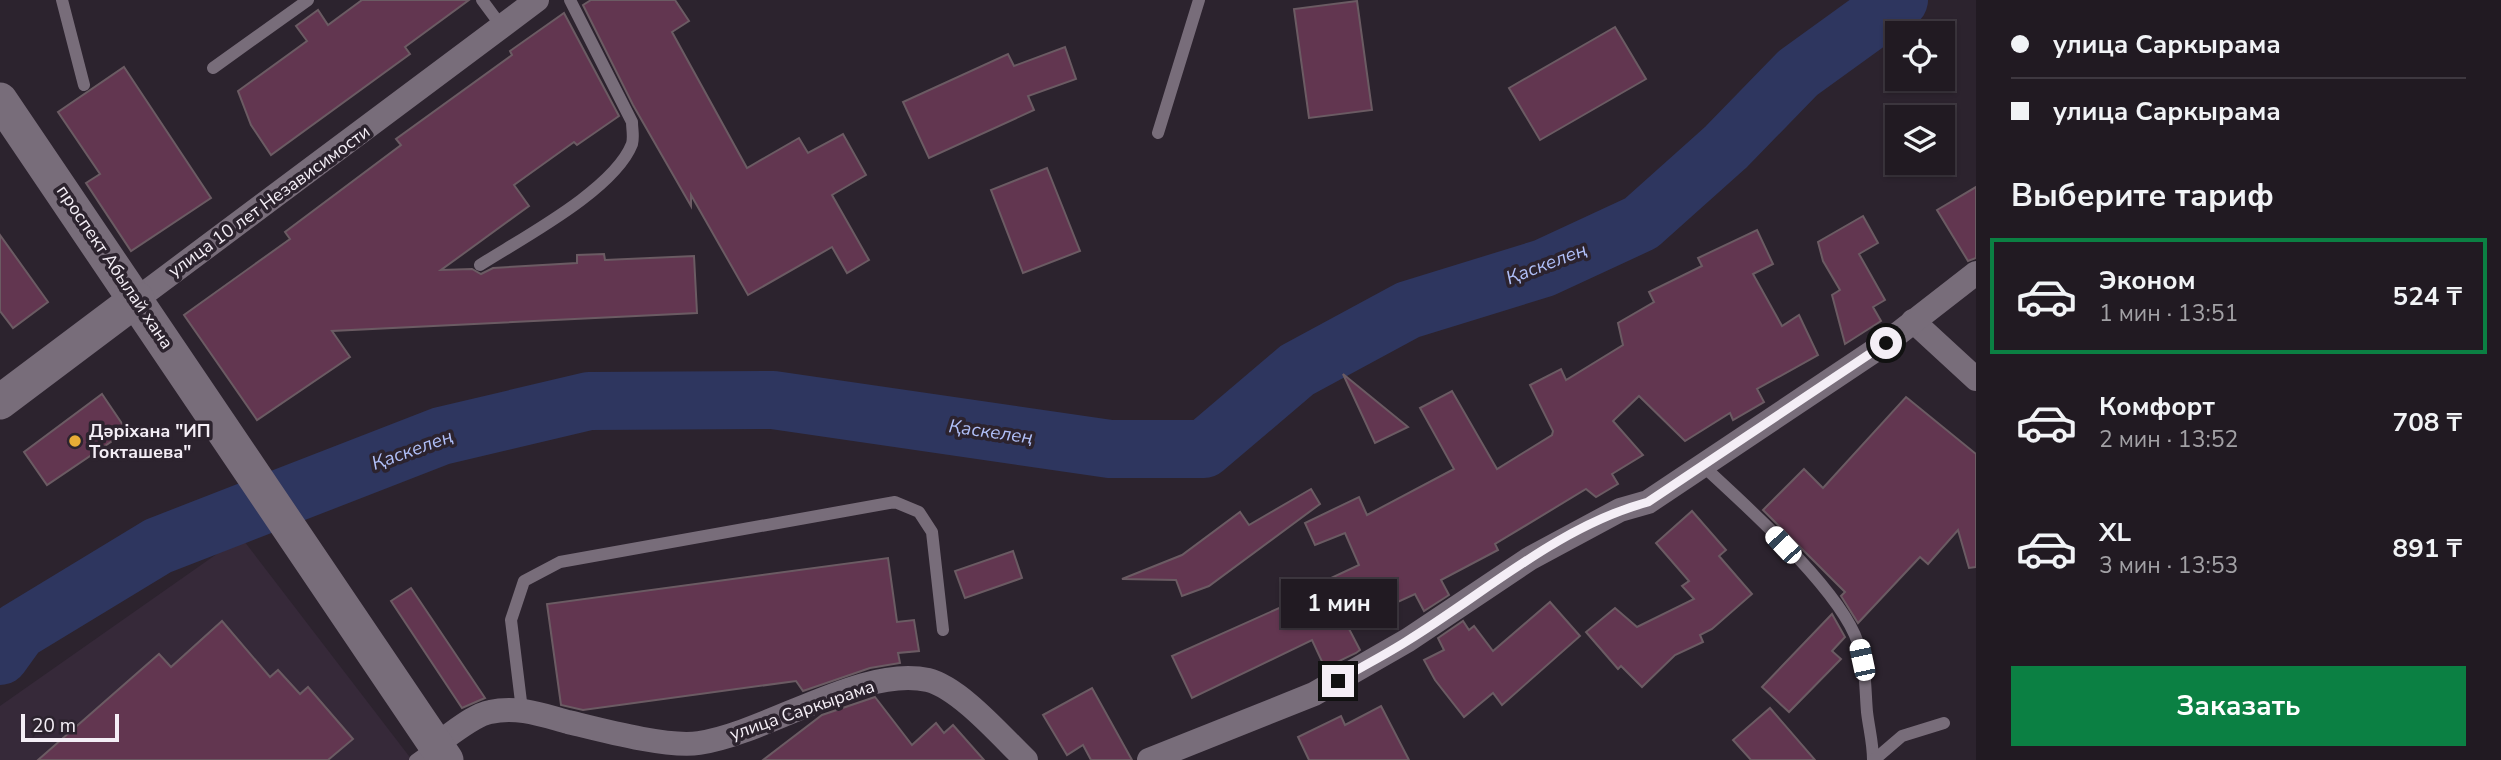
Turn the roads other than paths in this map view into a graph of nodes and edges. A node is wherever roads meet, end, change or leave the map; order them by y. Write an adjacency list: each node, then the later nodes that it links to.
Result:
1 (62, 0): 9 (lane)
2 (308, 0): 8 (lane)
3 (482, 0): 7 (lane)
4 (537, 0): 7 (street, улица 10 лет Независимости)
5 (570, 0): 12 (lane)
6 (1199, 0): 11 (lane)
7 (502, 27): 14 (street, улица 10 лет Независимости)
8 (213, 68)
9 (84, 85)
10 (0, 100): 14 (main road, проспект Абылай хана)
11 (1158, 133)
12 (480, 265)
13 (1976, 273): 15 (street)
14 (137, 299): 17 (main road, улица 10 лет Независимости); 22 (main road, проспект Абылай хана)
15 (1913, 321): 16 (street); 18 (street)
16 (1976, 379)
17 (0, 402)
18 (1702, 465): 24 (street); 25 (lane)
19 (943, 630): 20 (lane)
20 (522, 710): 22 (street, улица Саркырама); 23 (street, улица Саркырама)
21 (1944, 723): 25 (lane)
22 (432, 755)
23 (1026, 760)
24 (1149, 760)
25 (1873, 760)

